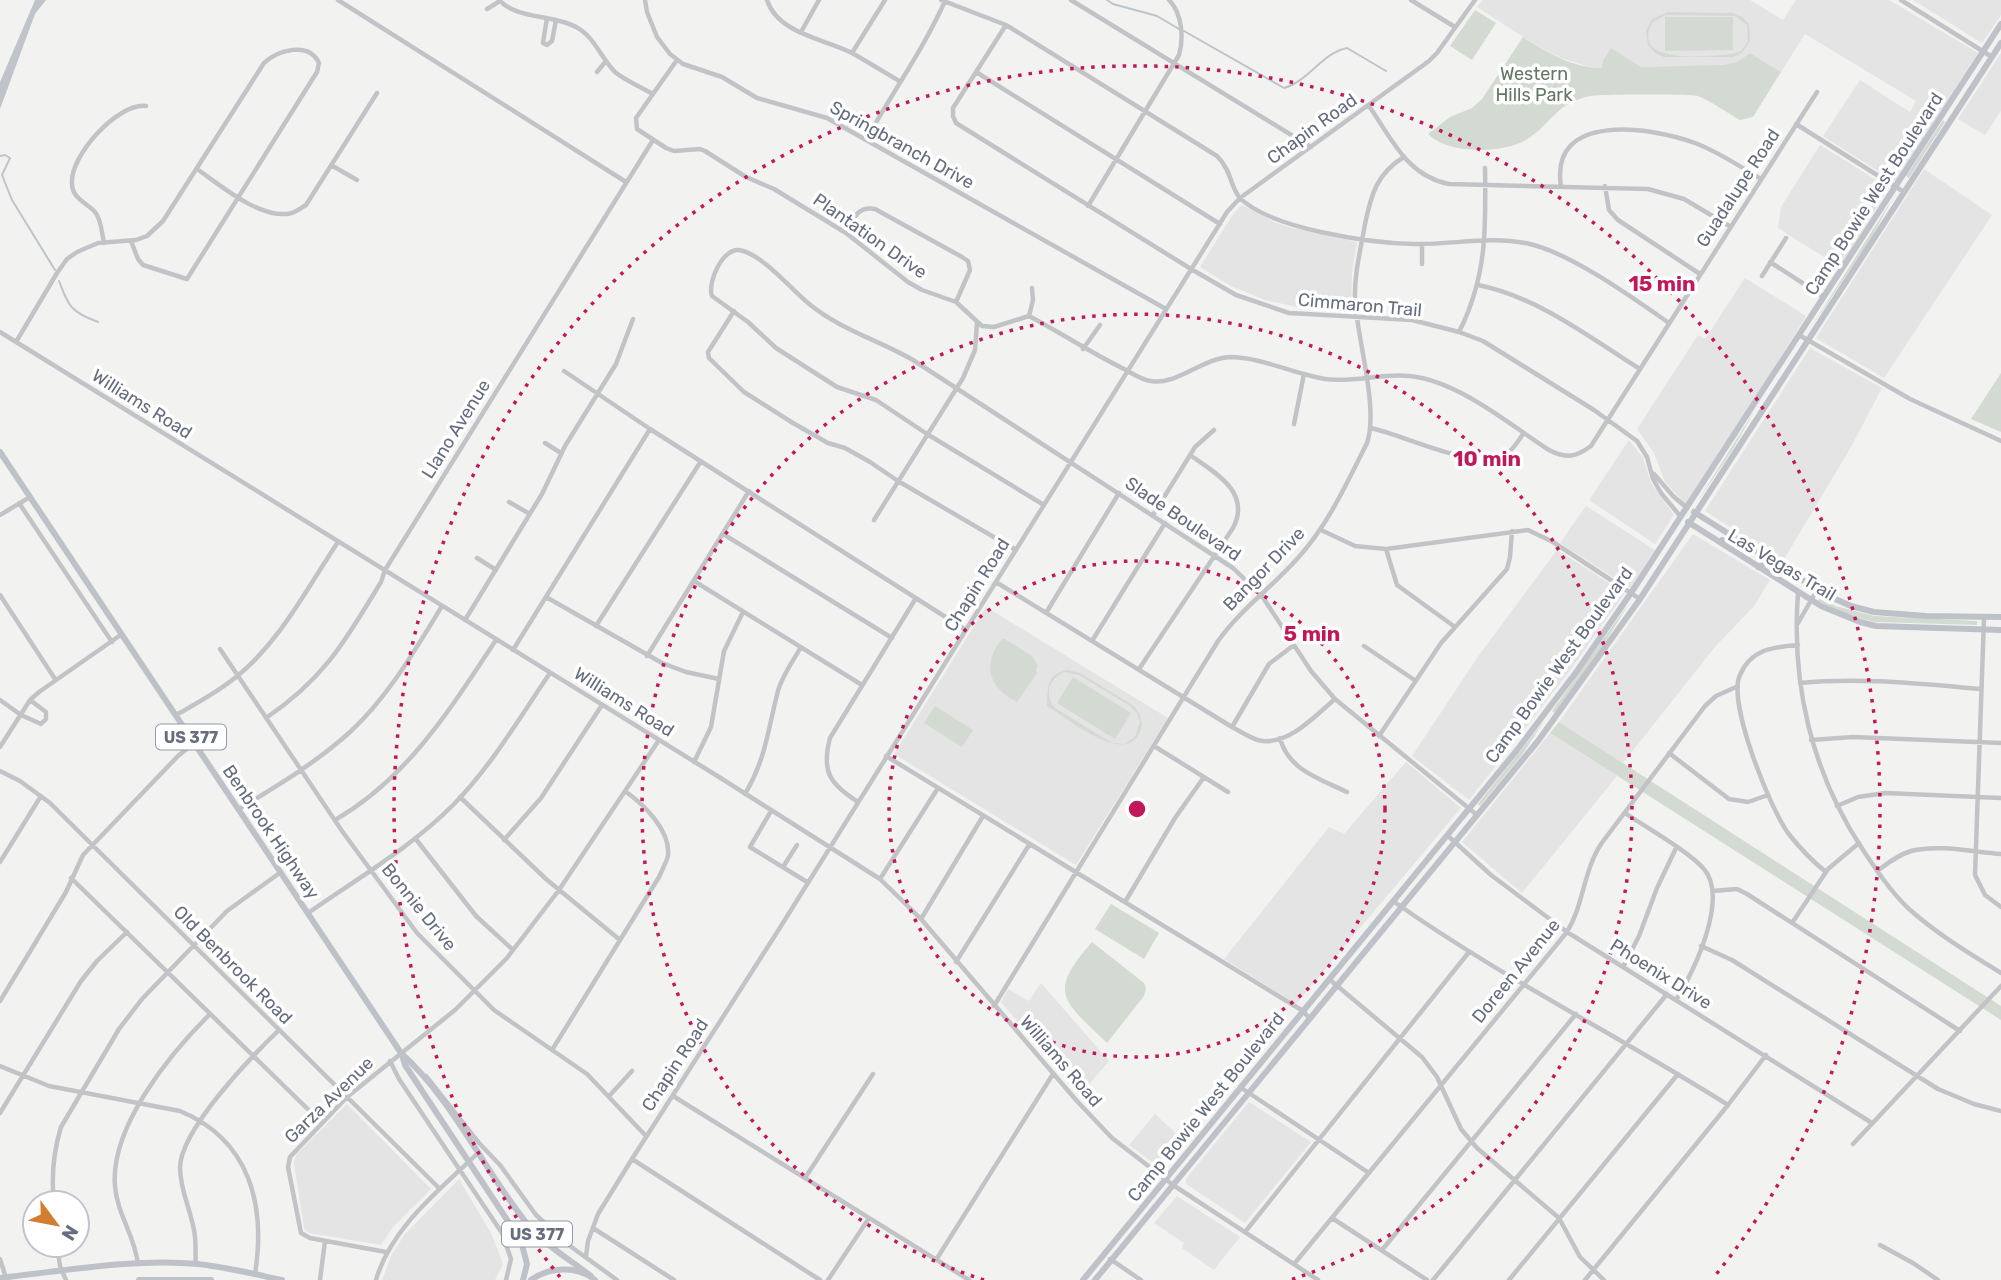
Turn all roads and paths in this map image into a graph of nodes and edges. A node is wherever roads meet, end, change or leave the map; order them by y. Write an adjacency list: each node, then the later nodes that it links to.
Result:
1 (338, 0): 49 (street)
2 (500, 0): 13 (street); 14 (street)
3 (645, 0): 24 (street, Springbranch Drive)
4 (767, 0): 19 (street)
5 (819, 0): 19 (street)
6 (885, 0): 22 (street)
7 (1070, 0): 26 (street)
8 (1169, 0): 26 (street)
9 (1411, 0): 18 (street)
10 (1475, 0): 18 (street, Chapin Road)
11 (1901, 0): 21 (street)
12 (943, 1): 17 (street); 29 (street)
13 (487, 9)
14 (547, 18): 15 (street); 15 (street)
15 (556, 20): 25 (street)
16 (2001, 24): 21 (main road, Camp Bowie West Boulevard)
17 (1006, 25): 28 (street, Cimmaron Trail); 36 (street)
18 (1455, 27): 34 (street, Chapin Road)
19 (801, 32): 22 (street)
20 (2001, 43): 23 (main road, Camp Bowie West Boulevard)
21 (1983, 51): 23 (street); 35 (main road, Camp Bowie West Boulevard)
22 (852, 53): 29 (street)
23 (1992, 57): 37 (main road, Camp Bowie West Boulevard)
24 (677, 60): 32 (street); 40 (street, Springbranch Drive)
25 (606, 61): 27 (street); 32 (street)
26 (1175, 64): 36 (street); 41 (street)
27 (597, 72)
28 (976, 72): 43 (street); 57 (street, Cimmaron Trail)
29 (900, 81): 40 (street)
30 (1816, 92): 38 (street, Guadalupe Road)
31 (377, 93): 44 (street)
32 (653, 94): 39 (street, Plantation Drive)
33 (146, 106): 65 (street)
34 (1369, 106): 41 (street, Chapin Road); 42 (street)
35 (1947, 106): 37 (main road); 53 (main road, Camp Bowie West Boulevard)
36 (1146, 112): 43 (street); 56 (street)
37 (1956, 112): 54 (main road, Camp Bowie West Boulevard)
38 (1796, 124): 48 (street, Guadalupe Road); 53 (street)
39 (653, 139): 49 (street, Llano Avenue); 60 (street, Plantation Drive)
40 (866, 140): 76 (street, Springbranch Drive)
41 (1311, 147): 56 (street, Chapin Road)
42 (1404, 157): 50 (street); 62 (street, Bangor Drive)
43 (1117, 160): 57 (street); 58 (street)
44 (331, 165): 47 (street); 55 (street)
45 (1485, 168): 50 (street)
46 (197, 169): 55 (street); 55 (street); 64 (street)
47 (357, 180)
48 (1761, 180): 51 (street); 59 (street, Guadalupe Road)
49 (626, 182): 141 (street, Llano Avenue)
50 (1485, 186): 51 (street); 63 (street)
51 (1561, 186): 52 (street)
52 (1605, 186): 59 (street); 70 (street)
53 (1895, 186): 54 (street); 74 (main road, Camp Bowie West Boulevard)
54 (1905, 192): 87 (main road, Camp Bowie West Boulevard)
55 (239, 198): 64 (street)
56 (1240, 198): 58 (street, Chapin Road); 62 (street)
57 (1088, 206): 69 (street, Cimmaron Trail)
58 (1220, 224): 69 (street, Chapin Road)
59 (1731, 227): 70 (street, Guadalupe Road)
60 (846, 233): 75 (street, Plantation Drive); 75 (street)
61 (1786, 237): 67 (street)
62 (1363, 238): 66 (street); 79 (street, Bangor Drive)
63 (1485, 239): 66 (street); 72 (street); 82 (street)
64 (131, 241): 65 (street)
65 (104, 243): 88 (street)
66 (1422, 244): 68 (street)
67 (1770, 262): 71 (street); 74 (street)
68 (1422, 264)
69 (1191, 269): 76 (street, Chapin Road); 79 (street, Cimmaron Trail)
70 (1700, 274): 82 (street, Guadalupe Road)
71 (1762, 276)
72 (1478, 285): 85 (street); 90 (street)
73 (1032, 288): 78 (street)
74 (1824, 297): 86 (main road, Camp Bowie West Boulevard)
75 (956, 302): 81 (street, Plantation Drive)
76 (1166, 309): 91 (street, Chapin Road)
77 (734, 311): 95 (street, Slade Boulevard); 104 (street); 114 (street)
78 (1030, 316): 81 (street); 89 (street)
79 (1357, 316): 85 (street, Cimmaron Trail); 94 (street, Bangor Drive)
80 (634, 319): 96 (street)
81 (977, 323): 95 (street)
82 (1669, 323): 90 (street, Guadalupe Road)
83 (1100, 326): 89 (street)
84 (0, 332): 88 (street, Williams Road)
85 (1459, 332): 99 (street, Cimmaron Trail)
86 (1799, 335): 87 (street); 97 (main road, Camp Bowie West Boulevard)
87 (1808, 340): 98 (main road, Camp Bowie West Boulevard); 106 (street)
88 (16, 342): 134 (street, Williams Road)
89 (1083, 349): 91 (street)
90 (1640, 369): 99 (street, Guadalupe Road)
91 (1127, 370): 93 (street, Guadalupe Road); 112 (street, Chapin Road)
92 (564, 371): 96 (street)
93 (1304, 374): 94 (street, Guadalupe Road); 100 (street)
94 (1365, 377): 101 (street, Bangor Drive); 105 (street, Guadalupe Road)
95 (956, 389): 104 (street); 112 (street, Slade Boulevard)
96 (598, 395): 102 (street); 109 (street)
97 (1756, 401): 98 (main road); 121 (main road, Camp Bowie West Boulevard)
98 (1765, 406): 122 (main road, Camp Bowie West Boulevard)
99 (1608, 419): 105 (street, Guadalupe Road); 113 (street, Cimmaron Trail)
100 (1294, 424)
101 (1371, 428): 105 (street); 130 (street, Bangor Drive)
102 (650, 429): 111 (street); 151 (street)
103 (1214, 430): 110 (street)
104 (927, 434): 114 (street); 120 (street)
105 (1523, 434)
106 (2001, 441)
107 (545, 443): 109 (street)
108 (0, 452): 117 (main road, Benbrook Highway / US 377)
109 (561, 453): 123 (street)
110 (1190, 455): 125 (street); 138 (street)
111 (701, 461): 115 (street); 162 (street)
112 (1072, 461): 116 (street, Slade Boulevard); 120 (street, Chapin Road)
113 (1653, 473): 121 (street, Cimmaron Trail); 126 (street, Cimmaron Trail)
114 (898, 481): 127 (street); 137 (street)
115 (749, 491): 132 (street); 152 (street)
116 (1119, 494): 125 (street, Slade Boulevard); 157 (street)
117 (30, 496): 119 (street); 167 (main road, Benbrook Highway / US 377)
118 (509, 502): 123 (street)
119 (19, 503): 124 (street); 171 (street)
120 (1044, 505): 137 (street, Chapin Road)
121 (1687, 508): 122 (main road, Las Vegas Trail); 126 (main road, Camp Bowie West Boulevard)
122 (1696, 513): 129 (main road, Camp Bowie West Boulevard); 135 (main road, Las Vegas Trail)
123 (530, 514): 142 (street)
124 (0, 515)
125 (1153, 515): 128 (street, Slade Boulevard)
126 (1681, 517): 129 (main road, Las Vegas Trail); 148 (main road, Camp Bowie West Boulevard)
127 (874, 520)
128 (1166, 523): 138 (street, Slade Boulevard); 170 (street)
129 (1689, 523): 133 (main road, Las Vegas Trail); 153 (main road, Camp Bowie West Boulevard)
130 (1321, 530): 136 (street); 147 (street, Bangor Drive)
131 (1512, 531): 136 (street); 148 (street); 163 (street)
132 (723, 534): 144 (street); 168 (street)
133 (1710, 538): 135 (main road); 140 (main road, Las Vegas Trail)
134 (338, 542): 141 (street, Williams Road); 181 (street)
135 (1742, 542): 143 (main road, Las Vegas Trail)
136 (1386, 549): 163 (street)
137 (1016, 550): 145 (street, Chapin Road)
138 (1215, 555): 147 (street, Slade Boulevard); 179 (street)
139 (477, 558): 142 (street)
140 (1758, 568): 143 (main road); 149 (main road, Las Vegas Trail)
141 (385, 570): 155 (street, Williams Road); 197 (street, Llano Avenue)
142 (496, 570): 160 (street)
143 (1789, 572): 146 (main road, Las Vegas Trail)
144 (694, 581): 156 (street); 178 (street)
145 (996, 582): 157 (street); 165 (street, Chapin Road)
146 (1817, 590): 154 (street); 159 (main road, Las Vegas Trail)
147 (1260, 593): 172 (street, Slade Boulevard); 189 (street, Bangor Drive)
148 (1631, 593): 153 (street); 194 (main road, Camp Bowie West Boulevard)
149 (1798, 593): 154 (main road, Las Vegas Trail); 161 (street)
150 (0, 595): 183 (street)
151 (546, 597): 162 (street); 177 (street)
152 (916, 598): 165 (street); 168 (street)
153 (1640, 599): 203 (main road, Camp Bowie West Boulevard)
154 (1811, 600): 161 (street); 164 (main road, Las Vegas Trail)
155 (442, 606): 160 (street, Williams Road); 212 (street)
156 (743, 611): 175 (street); 182 (street)
157 (1046, 612): 170 (street)
158 (2001, 617): 159 (main road, Las Vegas Trail)
159 (1984, 618): 164 (street)
160 (465, 620): 169 (street, Williams Road)
161 (1798, 624): 173 (street)
162 (596, 626): 178 (street)
163 (1455, 627): 184 (street)
164 (1984, 629): 166 (main road, Las Vegas Trail); 188 (street)
165 (966, 630): 210 (street, Chapin Road)
166 (2001, 630)
167 (122, 634): 171 (street); 196 (main road, Benbrook Highway / US 377)
168 (892, 638): 186 (street)
169 (496, 640): 177 (street, Williams Road); 233 (street)
170 (1092, 641): 179 (street)
171 (112, 642): 183 (street)
172 (1294, 645): 190 (street, Slade Boulevard); 198 (street)
173 (1798, 645): 185 (street); 187 (street)
174 (1364, 646): 184 (street)
175 (801, 647): 186 (street); 219 (street)
176 (220, 649): 181 (street, Bonnie Drive)
177 (513, 650): 180 (street, Williams Road)
178 (648, 656): 182 (street)
179 (1139, 669): 189 (street)
180 (550, 673): 193 (street, Williams Road); 222 (street)
181 (238, 676): 196 (street); 197 (street, Bonnie Drive)
182 (719, 679): 211 (street)
183 (55, 680): 192 (street)
184 (1416, 681): 199 (street)
185 (1800, 683): 188 (street); 202 (street)
186 (862, 685): 225 (street)
187 (1736, 687): 209 (street, Doreen Avenue); 220 (street)
188 (1981, 689): 204 (street)
189 (1185, 697): 198 (street); 207 (street, Bangor Drive)
190 (1335, 699): 199 (street, Slade Boulevard); 200 (street)
191 (0, 700): 195 (street)
192 (30, 700): 195 (street); 195 (street)
193 (602, 705): 201 (street, Williams Road); 236 (street)
194 (1546, 711): 203 (main road); 227 (main road, Camp Bowie West Boulevard)
195 (21, 715): 208 (street)
196 (176, 715): 205 (main road, Benbrook Highway / US 377)
197 (267, 718): 212 (street, Bonnie Drive)
198 (1233, 727): 200 (street)
199 (1379, 736): 227 (street, Slade Boulevard)
200 (1280, 738): 218 (street)
201 (659, 740): 211 (street, Williams Road); 216 (street, Garza Avenue)
202 (1811, 740): 204 (street); 226 (street)
203 (1538, 741): 231 (main road, Camp Bowie West Boulevard)
204 (1979, 742): 206 (street); 223 (street)
205 (195, 743): 228 (main road, Benbrook Highway / US 377); 241 (street)
206 (2001, 743)
207 (1154, 746): 214 (street); 251 (street, Bangor Drive)
208 (0, 747)
209 (1669, 752): 220 (street); 230 (street, Doreen Avenue)
210 (886, 756): 215 (street); 225 (street, Chapin Road)
211 (694, 762): 219 (street, Williams Road)
212 (302, 769): 228 (street); 233 (street, Bonnie Drive)
213 (0, 771): 221 (street, Old Benbrook Road)
214 (1204, 777): 217 (street); 259 (street)
215 (938, 788): 232 (street); 254 (street)
216 (625, 791): 256 (street, Garza Avenue); 267 (street)
217 (1228, 792)
218 (1347, 792)
219 (744, 794): 229 (street, Williams Road)
220 (1768, 795): 252 (street)
221 (41, 796): 241 (street, Old Benbrook Road); 246 (street)
222 (460, 797): 235 (street); 236 (street)
223 (1977, 797): 224 (street); 226 (street); 244 (street)
224 (2001, 798)
225 (858, 802): 242 (street, Chapin Road)
226 (1837, 806): 238 (street)
227 (1469, 807): 231 (street, Slade Boulevard); 234 (main road, Camp Bowie West Boulevard)
228 (239, 809): 250 (main road, Benbrook Highway / US 377)
229 (771, 811): 242 (street, Williams Road); 247 (street)
230 (1625, 813): 243 (street); 266 (street, Doreen Avenue)
231 (1477, 815): 237 (main road, Camp Bowie West Boulevard)
232 (983, 816): 240 (street); 263 (street)
233 (335, 820): 248 (street, Bonnie Drive)
234 (1447, 835): 237 (street, Phoenix Drive); 258 (main road, Camp Bowie West Boulevard)
235 (415, 838): 248 (street); 270 (street)
236 (505, 840): 256 (street)
237 (1455, 842): 260 (main road, Camp Bowie West Boulevard); 266 (street, Phoenix Drive)
238 (1859, 843): 249 (street); 252 (street)
239 (797, 845): 247 (street)
240 (1029, 845): 251 (street); 272 (street)
241 (91, 846): 253 (street); 268 (street, Old Benbrook Road)
242 (829, 847): 254 (street, Williams Road); 255 (street, Chapin Road)
243 (1676, 848): 257 (street); 273 (street)
244 (1976, 852): 245 (street); 249 (street); 261 (street)
245 (2001, 854)
246 (0, 862)
247 (783, 867): 255 (street)
248 (371, 870): 262 (street); 280 (street, Bonnie Drive)
249 (1877, 871): 275 (street)
250 (281, 872): 262 (main road, Benbrook Highway / US 377); 268 (street)
251 (1077, 872): 259 (street); 284 (street, Bangor Drive)
252 (1826, 872): 264 (street)
253 (71, 878): 265 (street); 283 (street)
254 (880, 879): 263 (street, Williams Road)
255 (807, 882): 310 (street, Chapin Road)
256 (559, 890): 267 (street); 270 (street, Garza Avenue)
257 (1713, 891): 264 (street); 269 (street)
258 (1392, 901): 260 (street); 276 (main road, Camp Bowie West Boulevard)
259 (1125, 902): 285 (street)
260 (1402, 907): 271 (street); 278 (main road, Camp Bowie West Boulevard)
261 (2001, 907)
262 (308, 913): 294 (main road, Benbrook Highway / US 377)
263 (921, 919): 272 (street, Williams Road)
264 (1792, 923): 290 (street)
265 (127, 932): 274 (street); 303 (street)
266 (1567, 932): 273 (street, Phoenix Drive); 277 (street, Doreen Avenue)
267 (620, 940): 293 (street)
268 (194, 945): 274 (street); 289 (street, Old Benbrook Road)
269 (1701, 946): 282 (street); 304 (street)
270 (513, 950): 280 (street, Garza Avenue)
271 (1469, 952): 277 (street); 291 (street)
272 (956, 962): 284 (street, Williams Road)
273 (1623, 967): 281 (street, Phoenix Drive)
274 (167, 972): 287 (street); 307 (street)
275 (2001, 973)
276 (1329, 979): 278 (street); 285 (main road, Camp Bowie West Boulevard)
277 (1525, 984): 286 (street); 305 (street, Doreen Avenue)
278 (1338, 985): 288 (main road, Camp Bowie West Boulevard); 291 (street)
279 (2001, 986): 290 (street)
280 (475, 993): 293 (street, Bonnie Drive); 294 (street, Garza Avenue)
281 (1667, 994): 282 (street, Phoenix Drive); 292 (street)
282 (1676, 1000): 295 (street, Phoenix Drive)
283 (0, 1001)
284 (994, 1006): 300 (street, Williams Road)
285 (1303, 1011): 288 (street); 306 (main road, Camp Bowie West Boulevard)
286 (1576, 1014): 292 (street); 321 (street)
287 (209, 1015): 296 (street); 312 (street)
288 (1310, 1019): 308 (main road, Camp Bowie West Boulevard)
289 (279, 1030): 296 (street); 311 (street, Old Benbrook Road)
290 (1960, 1031): 304 (street)
291 (1400, 1037): 305 (street); 320 (street)
292 (1626, 1044): 302 (street); 330 (street)
293 (552, 1050): 309 (street, Bonnie Drive)
294 (401, 1053): 297 (street, Garza Avenue); 323 (main road, Benbrook Highway / US 377); 325 (main road, Benbrook Highway / US 377)
295 (1766, 1055): 313 (street); 318 (street, Phoenix Drive)
296 (252, 1056): 316 (street); 317 (street)
297 (390, 1061): 311 (street, Garza Avenue); 326 (street)
298 (0, 1066): 303 (street)
299 (632, 1071): 309 (street)
300 (1053, 1073): 329 (street, Williams Road); 347 (street)
301 (873, 1074): 328 (street)
302 (1678, 1074): 313 (street); 336 (street)
303 (22, 1076): 307 (street); 315 (street)
304 (1916, 1076): 314 (street); 318 (street)
305 (1441, 1084): 321 (street); 327 (street, Doreen Avenue)
306 (1240, 1087): 308 (street); 329 (main road, Camp Bowie West Boulevard)
307 (81, 1092): 312 (street); 332 (street)
308 (1249, 1094): 320 (street); 331 (main road, Camp Bowie West Boulevard)
309 (610, 1095): 319 (street, Bonnie Drive)
310 (673, 1096): 319 (street, Chapin Road); 328 (street)
311 (347, 1097): 317 (street, Garza Avenue); 333 (street, Old Benbrook Road)
312 (141, 1103): 316 (street); 349 (street)
313 (1728, 1105): 352 (street)
314 (2001, 1111)
315 (0, 1113)
316 (200, 1122): 350 (street); 354 (street)
317 (321, 1122): 339 (street, Garza Avenue)
318 (1872, 1123): 322 (street)
319 (646, 1136): 324 (street, Chapin Road)
320 (1318, 1140): 327 (street); 338 (street)
321 (1471, 1141): 330 (street); 341 (street)
322 (1853, 1144)
323 (480, 1151): 325 (street); 344 (street, Benbrook Highway); 356 (main road, Benbrook Highway / US 377)
324 (632, 1159): 337 (street, Chapin Road); 368 (street)
325 (469, 1162): 326 (street); 364 (main road, Benbrook Highway / US 377)
326 (460, 1170): 333 (street); 363 (street)
327 (1369, 1173): 335 (street, Doreen Avenue)
328 (805, 1178): 334 (street)
329 (1165, 1178): 331 (street, Williams Road); 343 (main road, Camp Bowie West Boulevard)
330 (1514, 1181): 336 (street); 376 (street)
331 (1174, 1185): 338 (street, Williams Road); 348 (main road, Camp Bowie West Boulevard)
332 (53, 1189)
333 (440, 1189): 342 (street)
334 (869, 1218): 347 (street); 369 (street)
335 (1332, 1218): 341 (street); 351 (street, Doreen Avenue)
336 (1559, 1218): 352 (street); 377 (street)
337 (593, 1228): 344 (street, Chapin Road); 367 (street)
338 (1245, 1232): 351 (street, Williams Road)
339 (325, 1241): 342 (street); 361 (street)
340 (1880, 1245): 380 (street)
341 (1382, 1250): 375 (street)
342 (386, 1252): 362 (street)
343 (1104, 1254): 348 (street); 371 (main road, Camp Bowie West Boulevard)
344 (586, 1256): 366 (street, Benbrook Highway)
345 (0, 1259): 355 (street)
346 (59, 1259): 353 (street)
347 (936, 1259): 370 (street)
348 (1111, 1261): 372 (main road, Camp Bowie West Boulevard); 373 (street)
349 (138, 1264): 350 (main road); 353 (main road)
350 (196, 1264): 354 (main road)
351 (1294, 1264): 374 (street, Williams Road)
352 (1593, 1270): 378 (street); 379 (street)
353 (64, 1271): 355 (main road); 357 (street)
354 (255, 1275): 360 (main road)
355 (3, 1278)
356 (593, 1278): 365 (main road)
357 (66, 1280)
358 (139, 1280): 359 (main road)
359 (211, 1280)
360 (282, 1280)
361 (320, 1280)
362 (376, 1280)
363 (506, 1280)
364 (523, 1280)
365 (531, 1280)
366 (617, 1280)
367 (674, 1280)
368 (820, 1280)
369 (828, 1280)
370 (969, 1280)
371 (1083, 1280)
372 (1095, 1280)
373 (1141, 1280)
374 (1318, 1280)
375 (1427, 1280)
376 (1433, 1280)
377 (1509, 1280)
378 (1585, 1280)
379 (1604, 1280)
380 (1938, 1280)

